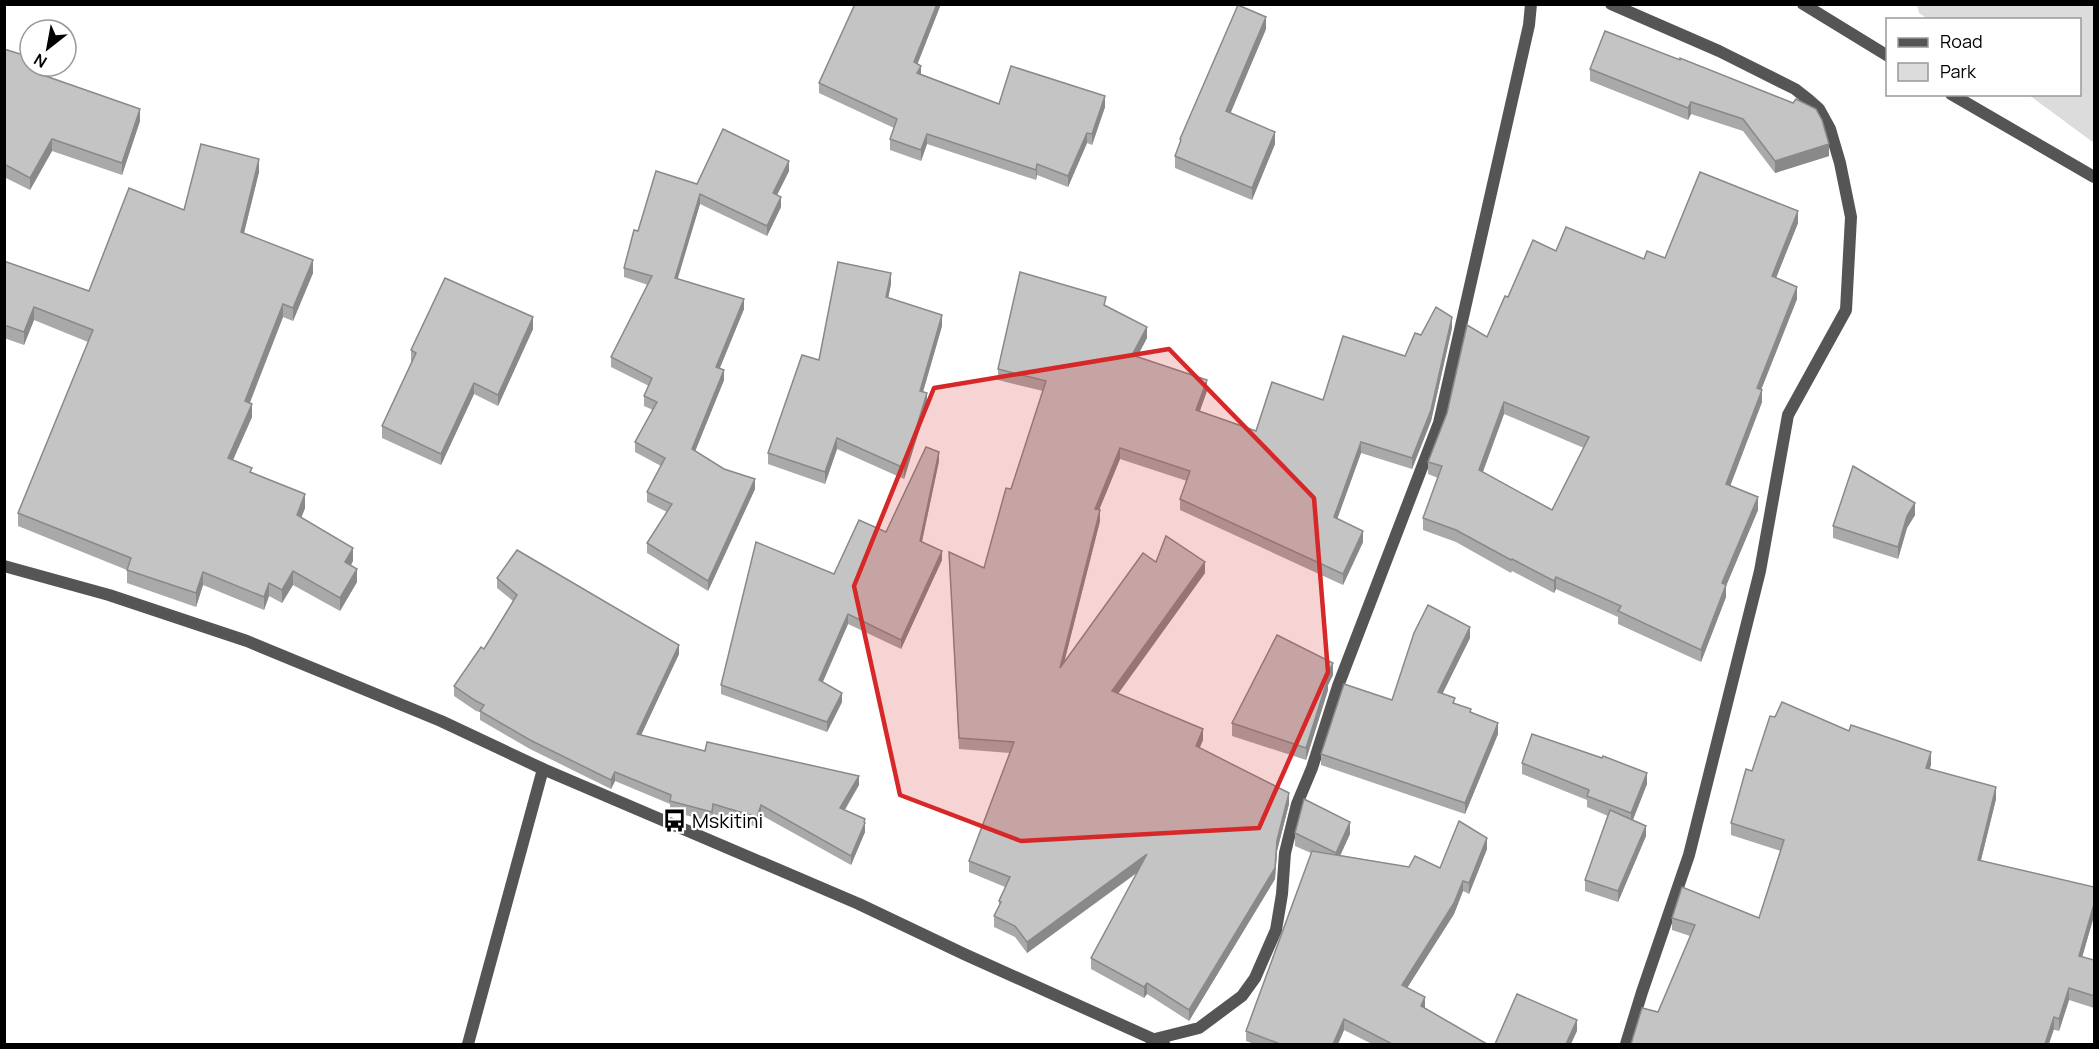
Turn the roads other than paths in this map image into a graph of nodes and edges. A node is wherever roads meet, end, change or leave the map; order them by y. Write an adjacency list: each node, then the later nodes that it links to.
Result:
1 (1531, 4): 9 (street)
2 (1611, 4): 11 (street)
3 (1803, 4): 4 (street)
4 (1886, 55)
5 (1954, 96): 6 (street)
6 (2094, 177)
7 (4, 566): 8 (street)
8 (543, 769): 9 (street); 10 (street)
9 (1156, 1043)
10 (468, 1044)
11 (1626, 1044)

